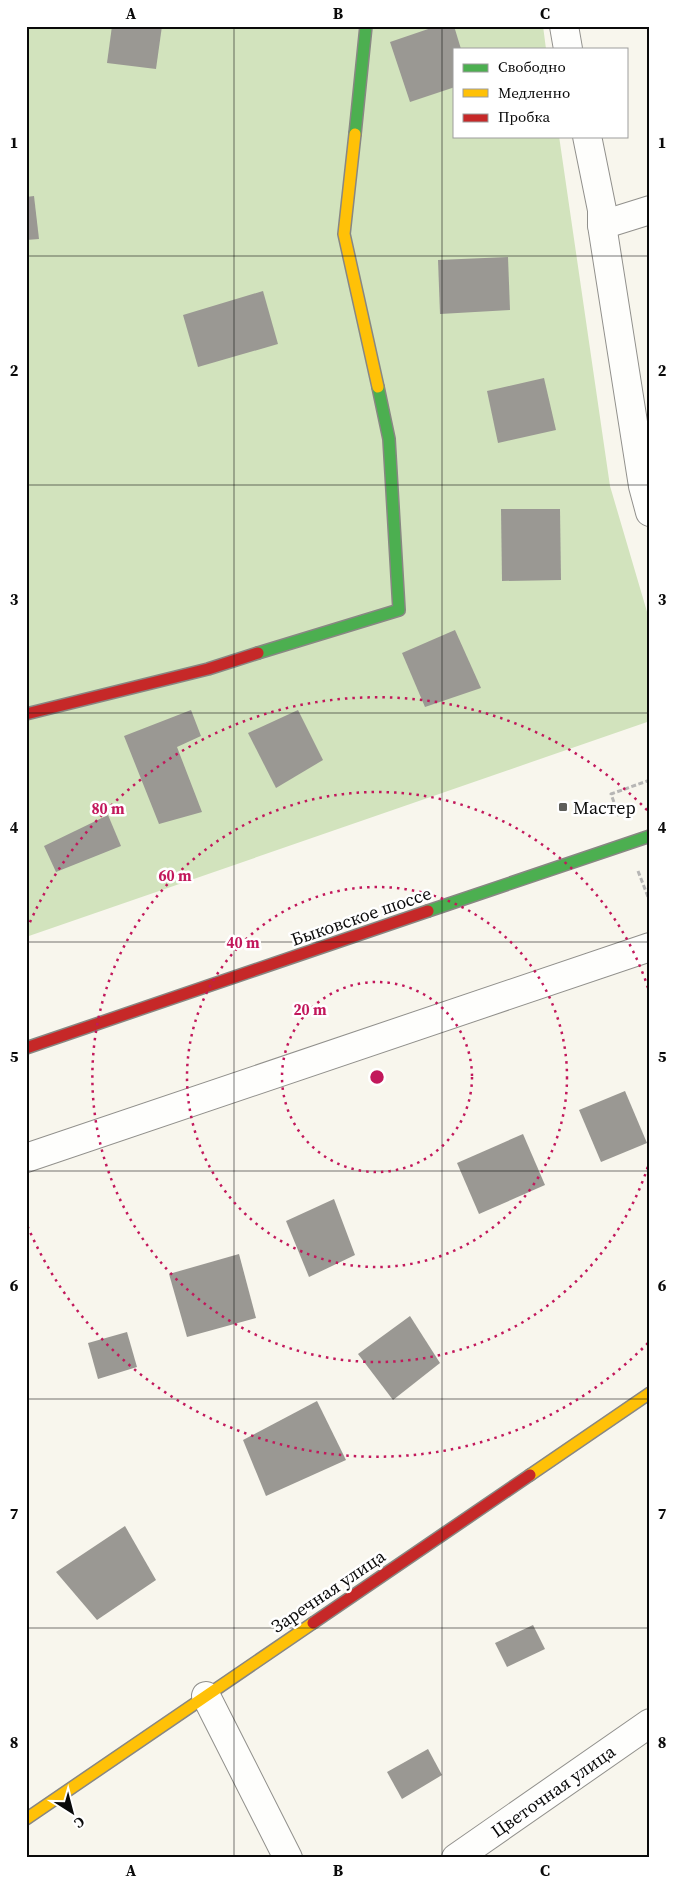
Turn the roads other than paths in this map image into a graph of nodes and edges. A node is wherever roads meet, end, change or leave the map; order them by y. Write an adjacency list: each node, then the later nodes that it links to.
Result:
1 (366, 26): 8 (street)
2 (564, 26): 3 (street)
3 (568, 48)
4 (587, 138): 6 (street)
5 (650, 210): 6 (street)
6 (602, 225): 7 (street)
7 (650, 512)
8 (26, 714)
9 (650, 836): 11 (street, Быковское шоссе)
10 (650, 947): 12 (street)
11 (26, 1048)
12 (26, 1158)
13 (650, 1393): 14 (street, Заречная улица)
14 (206, 1696): 16 (street, Заречная улица); 17 (street)
15 (650, 1724): 18 (street, Цветочная улица)
16 (26, 1819)
17 (288, 1858)
18 (456, 1858)

